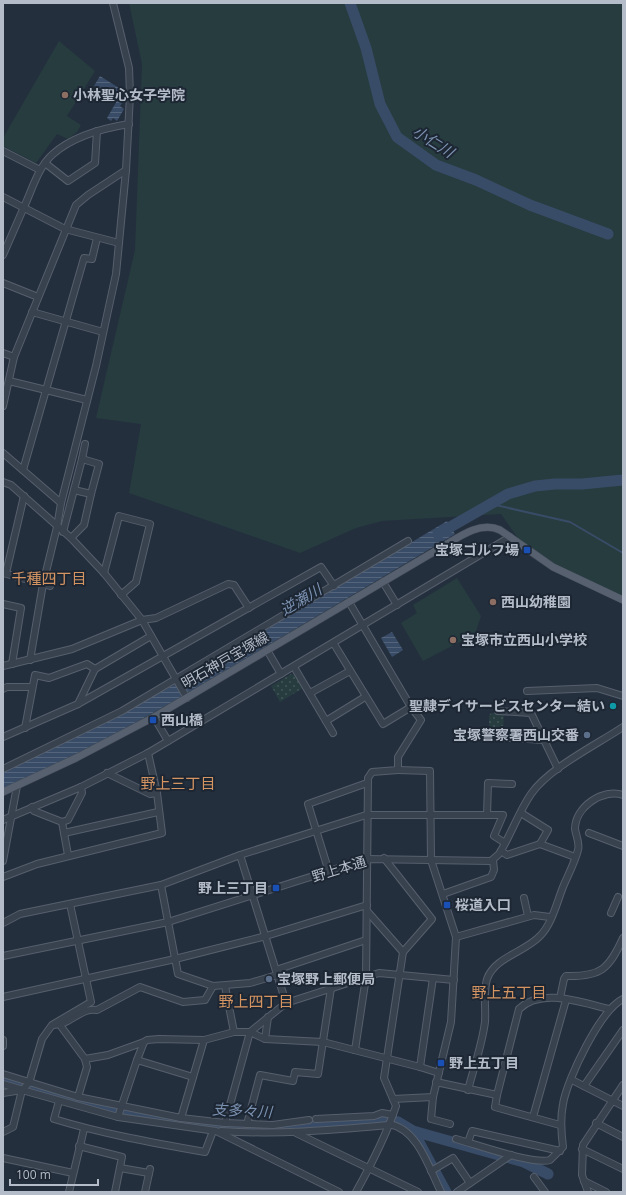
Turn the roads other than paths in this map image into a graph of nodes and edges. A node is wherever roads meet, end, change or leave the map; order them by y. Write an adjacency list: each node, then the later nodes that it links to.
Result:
1 (113, 3): 2 (street)
2 (129, 124): 3 (street); 7 (street)
3 (97, 131): 5 (street); 5 (street)
4 (3, 151): 6 (street)
5 (45, 163): 6 (street)
6 (40, 170): 9 (street)
7 (126, 170): 10 (street); 12 (street)
8 (3, 197): 9 (street)
9 (24, 208): 10 (street); 13 (street)
10 (65, 229): 11 (street); 15 (street)
11 (97, 238): 12 (street); 17 (street)
12 (119, 243): 18 (street)
13 (3, 255)
14 (3, 283): 15 (street)
15 (38, 297): 16 (street)
16 (32, 312): 17 (street); 20 (street)
17 (65, 321): 18 (street); 22 (street)
18 (103, 332): 23 (street)
19 (3, 353): 20 (street)
20 (14, 357): 21 (street)
21 (9, 381): 22 (street); 24 (street)
22 (46, 389): 23 (street); 28 (street)
23 (87, 400): 33 (street)
24 (3, 406)
25 (86, 444): 27 (street)
26 (3, 453): 28 (street)
27 (82, 460): 30 (street); 31 (street)
28 (23, 470): 33 (street)
29 (3, 482): 32 (street)
30 (74, 490): 31 (street); 35 (street)
31 (91, 494): 37 (street)
32 (24, 496): 34 (street); 39 (street)
33 (61, 503): 34 (street)
34 (57, 527): 35 (street); 42 (street)
35 (63, 532): 37 (street)
36 (510, 537): 41 (main road, 明石神戸宝塚線); 45 (main road, 明石神戸宝塚線); 48 (street)
37 (71, 538): 40 (street)
38 (408, 541): 43 (street)
39 (4, 573): 42 (street)
40 (104, 573): 44 (street); 44 (street)
41 (383, 582): 46 (main road, 明石神戸宝塚線); 48 (street)
42 (47, 585): 56 (street)
43 (334, 586): 49 (street); 63 (street)
44 (121, 594): 50 (street)
45 (623, 600)
46 (349, 602): 51 (street); 54 (main road, 明石神戸宝塚線)
47 (3, 604): 57 (street)
48 (397, 605): 51 (street)
49 (249, 608): 50 (street); 55 (street)
50 (142, 620): 52 (street); 56 (street)
51 (363, 625): 53 (street); 72 (street)
52 (151, 636): 55 (street); 60 (street)
53 (334, 644): 59 (street); 61 (street)
54 (267, 650): 62 (street); 70 (main road, 明石神戸宝塚線)
55 (163, 657): 63 (street); 71 (street)
56 (30, 660): 57 (street)
57 (12, 664): 58 (street)
58 (3, 666)
59 (294, 667): 62 (street); 67 (street)
60 (94, 669): 64 (street); 71 (street)
61 (350, 671): 67 (street); 69 (street)
62 (281, 674): 82 (street)
63 (175, 680): 70 (street); 84 (street)
64 (32, 687): 65 (street); 77 (street)
65 (3, 689)
66 (527, 691): 68 (street)
67 (310, 693): 75 (street)
68 (623, 696)
69 (365, 697): 72 (street); 75 (street)
70 (186, 698): 74 (main road, 明石神戸宝塚線)
71 (78, 704): 77 (street)
72 (411, 707): 86 (street)
73 (498, 711): 81 (street)
74 (154, 717): 82 (street); 90 (main road, 明石神戸宝塚線)
75 (326, 721): 78 (street)
76 (623, 727): 85 (street)
77 (25, 728): 80 (street)
78 (333, 733)
79 (462, 735): 81 (street)
80 (3, 737)
81 (544, 740): 85 (street)
82 (168, 741): 83 (street)
83 (148, 753): 87 (street); 93 (street)
84 (3, 769)
85 (558, 769): 97 (street)
86 (398, 770): 88 (street); 98 (street)
87 (107, 773): 91 (street); 93 (street)
88 (367, 783): 99 (street); 104 (street)
89 (512, 784): 100 (street)
90 (17, 786): 92 (main road, 明石神戸宝塚線); 101 (street)
91 (81, 787): 95 (street); 103 (street)
92 (3, 792)
93 (157, 793): 96 (street)
94 (623, 795): 113 (street)
95 (32, 808): 101 (street); 103 (street)
96 (158, 812): 105 (street); 112 (street)
97 (521, 813): 107 (street); 108 (street)
98 (430, 814): 99 (street); 100 (street); 116 (street)
99 (366, 815): 104 (street); 115 (street)
100 (487, 816): 107 (street)
101 (10, 817): 102 (street); 118 (street)
102 (3, 820)
103 (62, 822): 105 (street)
104 (316, 831): 111 (street); 119 (street)
105 (64, 833): 112 (street)
106 (589, 833): 109 (street)
107 (505, 843): 110 (street)
108 (540, 844): 110 (street); 113 (street)
109 (623, 846)
110 (501, 851): 117 (street)
111 (240, 854): 121 (street); 123 (street)
112 (68, 855): 120 (street)
113 (575, 857): 130 (street)
114 (384, 858): 115 (street, 野上本通); 116 (street, 野上本通); 138 (street)
115 (367, 859): 119 (street, 野上本通); 127 (street)
116 (431, 860): 117 (street, 野上本通); 122 (street)
117 (493, 860): 122 (street)
118 (3, 861)
119 (329, 872): 123 (street, 野上本通)
120 (3, 877)
121 (161, 886): 125 (street); 131 (street)
122 (443, 894): 134 (street)
123 (253, 896): 131 (street, 野上本通); 133 (street)
124 (524, 898): 129 (street)
125 (70, 904): 132 (street); 137 (street)
126 (623, 907): 128 (street)
127 (367, 908): 133 (street); 136 (street); 138 (street)
128 (611, 913)
129 (528, 916): 130 (street); 134 (street)
130 (550, 917): 182 (street)
131 (168, 922): 137 (street, 野上本通); 140 (street)
132 (3, 923)
133 (266, 936): 140 (street); 141 (street)
134 (456, 937): 146 (street)
135 (623, 938): 151 (street)
136 (366, 940): 141 (street); 144 (street)
137 (78, 941): 139 (street, 野上本通); 143 (street)
138 (403, 952): 142 (street)
139 (3, 956)
140 (175, 959): 143 (street); 147 (street)
141 (276, 973): 148 (street); 153 (street)
142 (400, 974): 144 (street); 145 (street); 169 (street)
143 (85, 977): 150 (street); 156 (street)
144 (366, 977): 149 (street); 167 (street)
145 (432, 978): 146 (street); 171 (street)
146 (454, 980): 172 (street)
147 (213, 986): 148 (street); 157 (street)
148 (225, 986): 159 (street)
149 (331, 988): 153 (street); 165 (street)
150 (3, 997)
151 (563, 999): 154 (street); 184 (street); 193 (street)
152 (623, 999): 154 (street)
153 (286, 1003): 155 (street)
154 (609, 1009): 175 (street)
155 (268, 1017): 160 (street); 161 (street)
156 (52, 1025): 157 (street); 177 (street)
157 (60, 1025): 168 (street)
158 (623, 1030): 180 (street)
159 (234, 1032): 160 (street); 163 (street)
160 (250, 1032): 161 (street); 197 (street)
161 (265, 1039): 165 (street)
162 (3, 1040): 166 (street)
163 (204, 1040): 164 (street); 174 (street)
164 (144, 1042): 168 (street); 170 (street)
165 (323, 1042): 167 (street); 199 (street)
166 (3, 1046)
167 (355, 1050): 169 (street)
168 (84, 1059): 185 (street)
169 (387, 1059): 171 (street); 187 (street)
170 (137, 1060): 174 (street); 191 (street)
171 (420, 1067): 172 (street)
172 (439, 1073): 176 (street)
173 (3, 1074): 177 (street)
174 (193, 1077): 194 (street)
175 (572, 1080): 180 (street); 202 (street)
176 (436, 1082): 182 (street); 186 (street)
177 (28, 1083): 181 (street); 185 (street)
178 (3, 1084): 181 (street)
179 (623, 1084): 188 (street)
180 (584, 1086): 188 (street)
181 (23, 1089): 183 (street); 189 (street); 205 (street)
182 (468, 1090): 184 (street)
183 (3, 1093)
184 (497, 1095): 193 (street)
185 (78, 1097): 191 (street)
186 (433, 1097): 187 (street); 201 (street)
187 (393, 1099): 192 (street)
188 (612, 1100): 190 (street); 198 (street)
189 (59, 1101): 191 (street); 203 (street)
190 (623, 1106)
191 (119, 1112): 194 (street); 204 (street)
192 (392, 1116): 195 (street); 200 (street)
193 (533, 1117): 202 (street)
194 (181, 1118): 197 (street)
195 (316, 1119)
196 (309, 1120): 199 (street)
197 (225, 1123): 199 (street)
198 (596, 1123): 207 (street); 211 (street)
199 (248, 1124)
200 (389, 1124): 206 (street); 215 (street); 218 (street)
201 (450, 1124)
202 (560, 1125): 212 (street)
203 (84, 1129): 204 (street); 210 (street)
204 (215, 1131): 206 (street); 227 (street)
205 (3, 1132)
206 (295, 1133): 215 (street)
207 (623, 1136)
208 (456, 1139): 209 (street)
209 (468, 1142): 212 (street); 213 (street)
210 (79, 1146): 216 (street); 219 (street)
211 (582, 1149): 217 (street); 221 (street)
212 (560, 1150): 213 (street)
213 (511, 1155): 222 (street)
214 (3, 1158): 219 (street)
215 (370, 1167): 228 (street); 229 (street)
216 (120, 1168): 225 (street); 226 (street)
217 (623, 1169)
218 (431, 1171): 222 (street); 230 (street)
219 (73, 1173): 224 (street)
220 (534, 1177): 223 (street)
221 (584, 1181): 232 (street); 233 (street)
222 (470, 1183): 231 (street)
223 (544, 1191)
224 (69, 1192)
225 (115, 1192)
226 (145, 1192)
227 (339, 1192)
228 (356, 1192)
229 (418, 1192)
230 (441, 1192)
231 (457, 1192)
232 (588, 1192)
233 (606, 1192)

